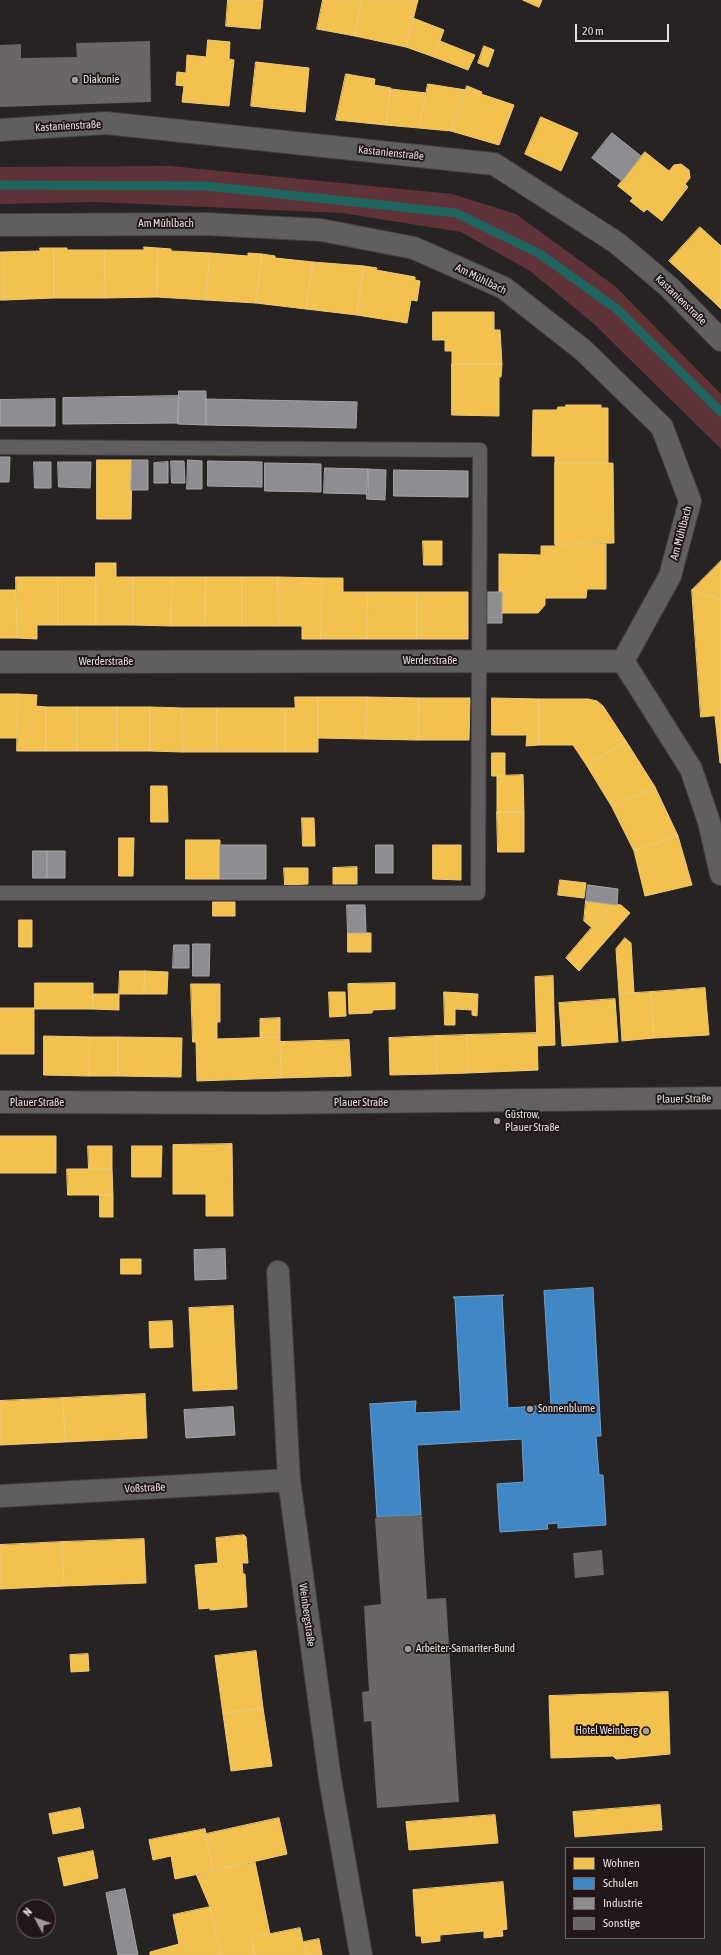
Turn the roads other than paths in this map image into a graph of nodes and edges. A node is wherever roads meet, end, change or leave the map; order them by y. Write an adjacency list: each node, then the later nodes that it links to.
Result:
1 (0, 130): 3 (street, Kastanienstraße)
2 (0, 225): 6 (street, Am Mühlbach)
3 (721, 340)
4 (0, 447): 5 (lane)
5 (478, 661): 6 (street, Werderstraße); 7 (street, Werderstraße); 9 (lane)
6 (622, 661): 8 (street)
7 (0, 662)
8 (721, 874)
9 (0, 893)
10 (721, 1098): 11 (main road, Plauer Straße)
11 (0, 1102)
12 (278, 1272): 13 (street, Weinbergstraße)
13 (289, 1480): 14 (street, Voßstraße); 15 (street, Weinbergstraße)
14 (0, 1496)
15 (361, 1955)

